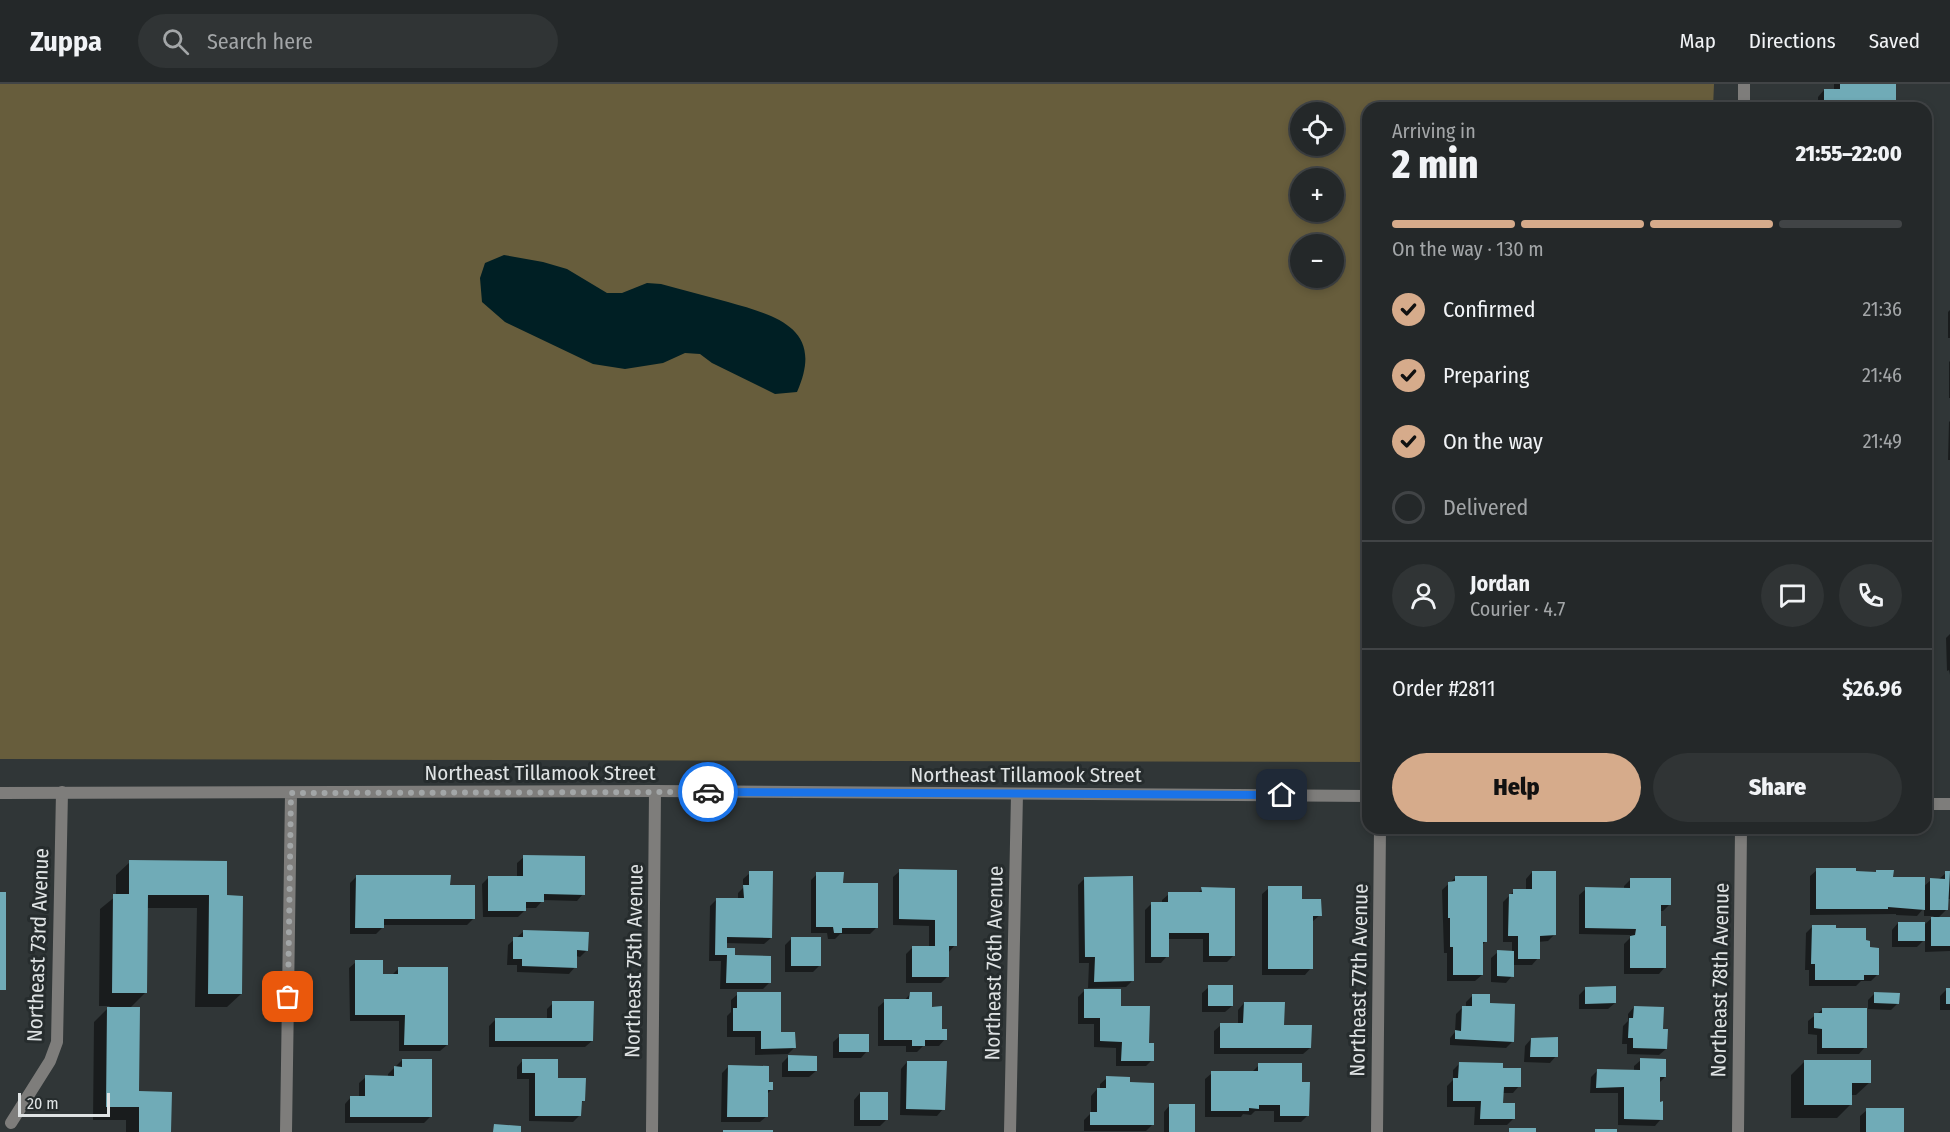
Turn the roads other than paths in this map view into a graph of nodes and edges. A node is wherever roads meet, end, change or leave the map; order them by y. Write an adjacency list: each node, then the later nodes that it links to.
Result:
1 (1744, 84): 2 (street)
2 (1744, 102)
3 (656, 791): 6 (street, Northeast Tillamook Street); 7 (street, Northeast Tillamook Street); 15 (street, Northeast 75th Avenue)
4 (62, 792): 5 (street, Northeast Tillamook Street); 6 (street, Northeast Tillamook Street); 13 (street, Northeast 73rd Avenue)
5 (0, 793)
6 (291, 793): 14 (street)
7 (1017, 795): 8 (street, Northeast Tillamook Street); 16 (street, Northeast 76th Avenue)
8 (1362, 796)
9 (1932, 804): 10 (street)
10 (1950, 804)
11 (1380, 834): 17 (street, Northeast 77th Avenue)
12 (1741, 834): 18 (street, Northeast 78th Avenue)
13 (11, 1123)
14 (286, 1132)
15 (652, 1132)
16 (1010, 1132)
17 (1377, 1132)
18 (1738, 1132)

